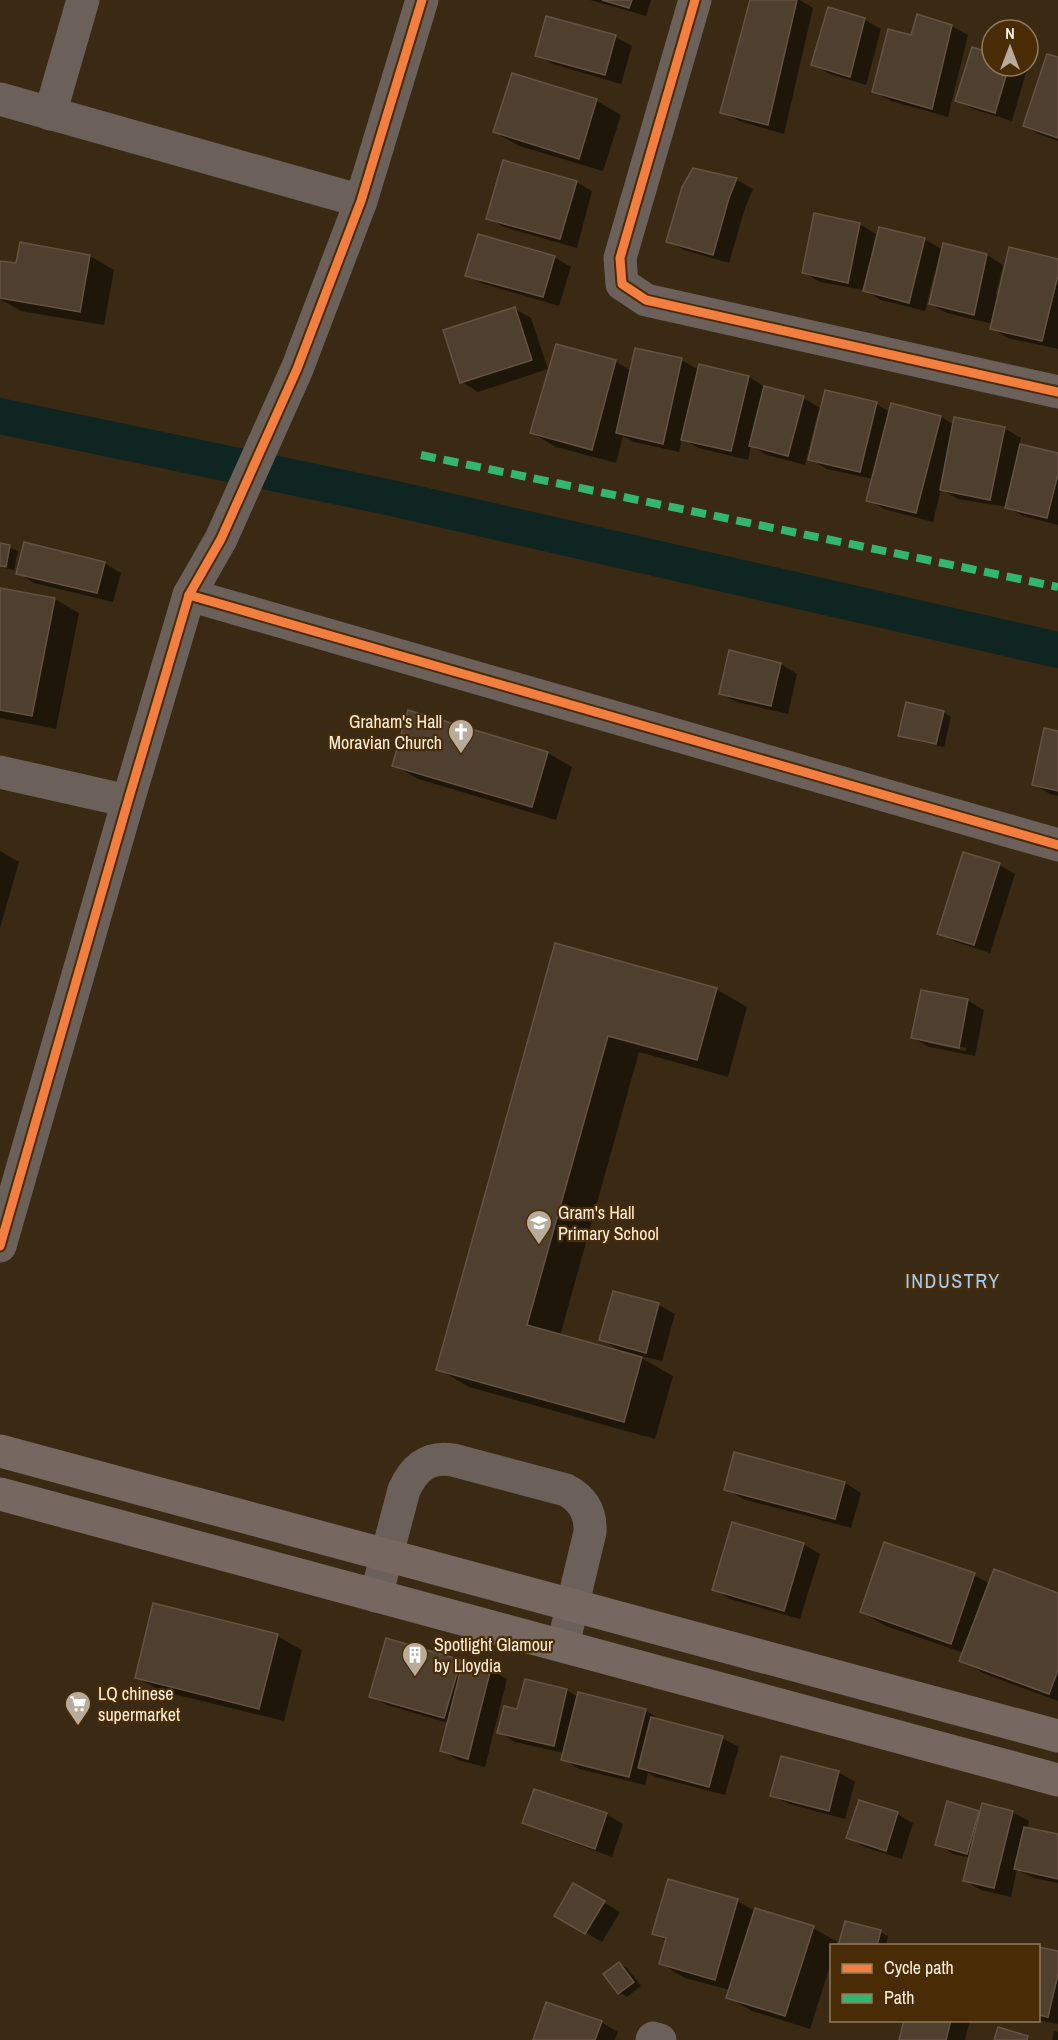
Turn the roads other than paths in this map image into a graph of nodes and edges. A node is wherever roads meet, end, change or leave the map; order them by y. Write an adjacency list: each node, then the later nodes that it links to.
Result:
1 (83, 0): 5 (street)
2 (422, 0): 6 (street)
3 (695, 0): 7 (street)
4 (0, 99): 5 (street)
5 (50, 114): 6 (street)
6 (361, 201): 8 (street)
7 (1058, 392)
8 (189, 595): 10 (street); 11 (street)
9 (0, 772): 10 (street)
10 (128, 801): 12 (street)
11 (1058, 845)
12 (0, 1246)
13 (0, 1451): 15 (main road)
14 (0, 1494): 16 (main road)
15 (386, 1557): 16 (street); 17 (main road); 17 (street)
16 (376, 1596): 18 (main road)
17 (573, 1604): 18 (street); 19 (main road)
18 (563, 1645): 20 (main road)
19 (1058, 1736)
20 (1058, 1780)
21 (652, 2040): 22 (street)
22 (660, 2040)

